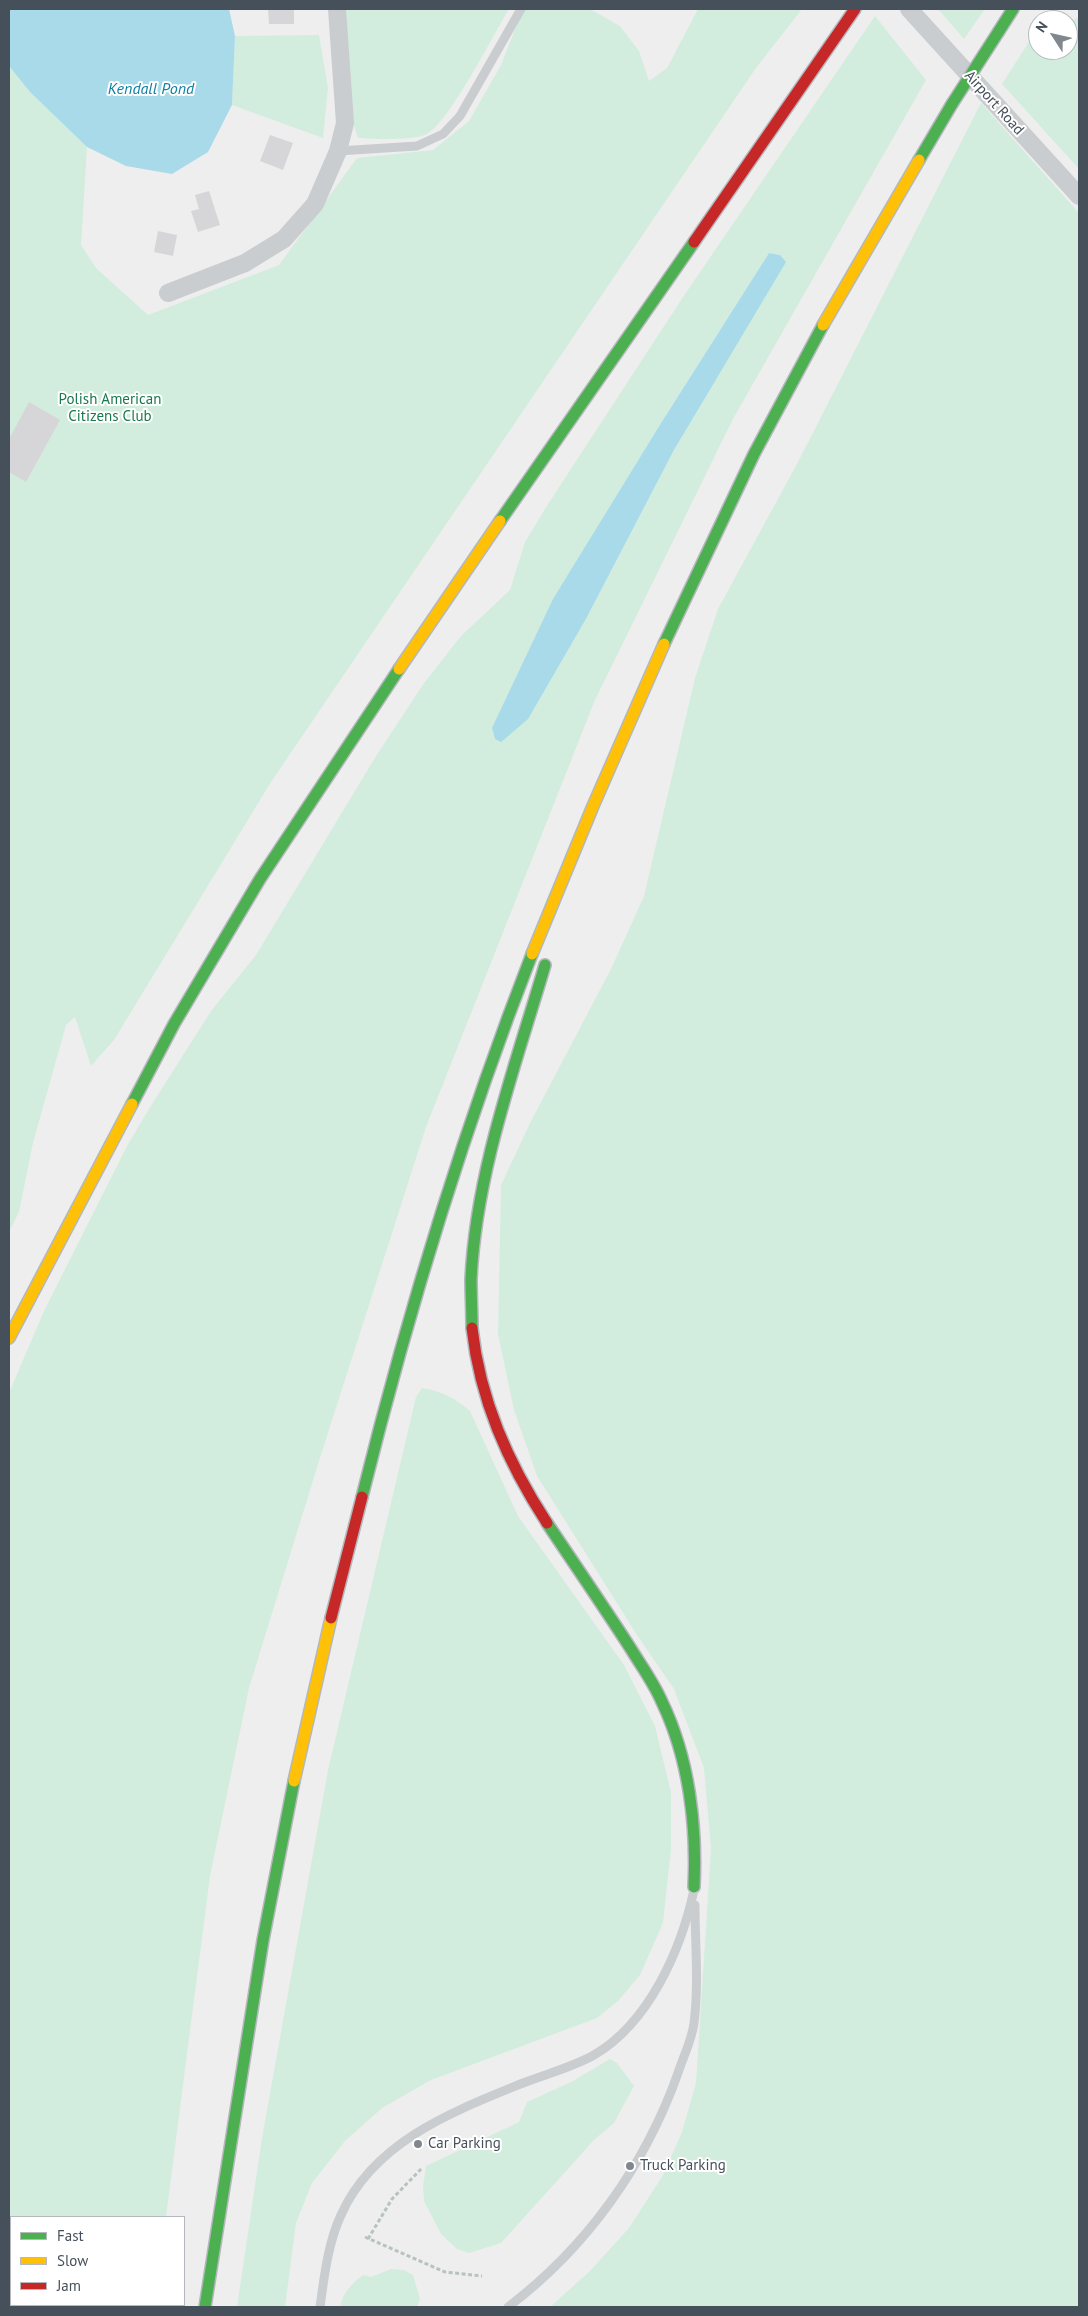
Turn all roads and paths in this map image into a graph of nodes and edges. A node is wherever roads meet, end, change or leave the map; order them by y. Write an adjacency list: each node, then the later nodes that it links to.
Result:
1 (336, 9): 6 (street)
2 (521, 9): 6 (lane)
3 (855, 9): 12 (highway)
4 (909, 9): 7 (street, Airport Road)
5 (1013, 9): 9 (highway, bridge)
6 (338, 151): 8 (street)
7 (1079, 196)
8 (168, 293)
9 (583, 828): 10 (highway); 16 (highway)
10 (555, 928)
11 (547, 955): 13 (highway)
12 (9, 1338)
13 (694, 1887): 17 (lane); 18 (lane)
14 (422, 2168): 15 (path)
15 (482, 2276)
16 (205, 2307)
17 (320, 2307)
18 (508, 2307)

